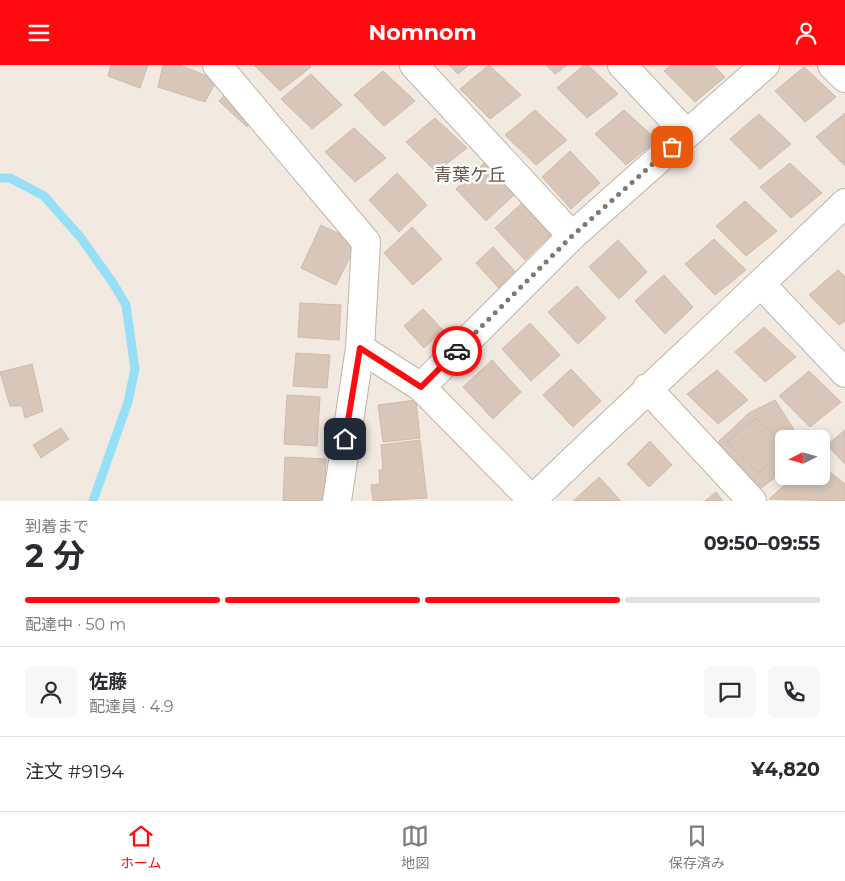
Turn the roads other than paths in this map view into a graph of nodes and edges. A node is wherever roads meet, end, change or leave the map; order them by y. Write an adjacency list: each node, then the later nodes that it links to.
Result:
1 (217, 65): 11 (street)
2 (414, 65): 9 (street)
3 (622, 65): 7 (street)
4 (765, 65): 7 (street)
5 (832, 65): 6 (street)
6 (845, 78)
7 (687, 135): 9 (street)
8 (845, 203): 10 (street)
9 (572, 236): 13 (street)
10 (761, 285): 12 (street); 14 (street)
11 (360, 348): 13 (street); 16 (street)
12 (845, 373)
13 (421, 387): 15 (street)
14 (648, 388): 17 (street); 18 (street)
15 (509, 488): 17 (street)
16 (337, 501)
17 (533, 501)
18 (752, 501)

